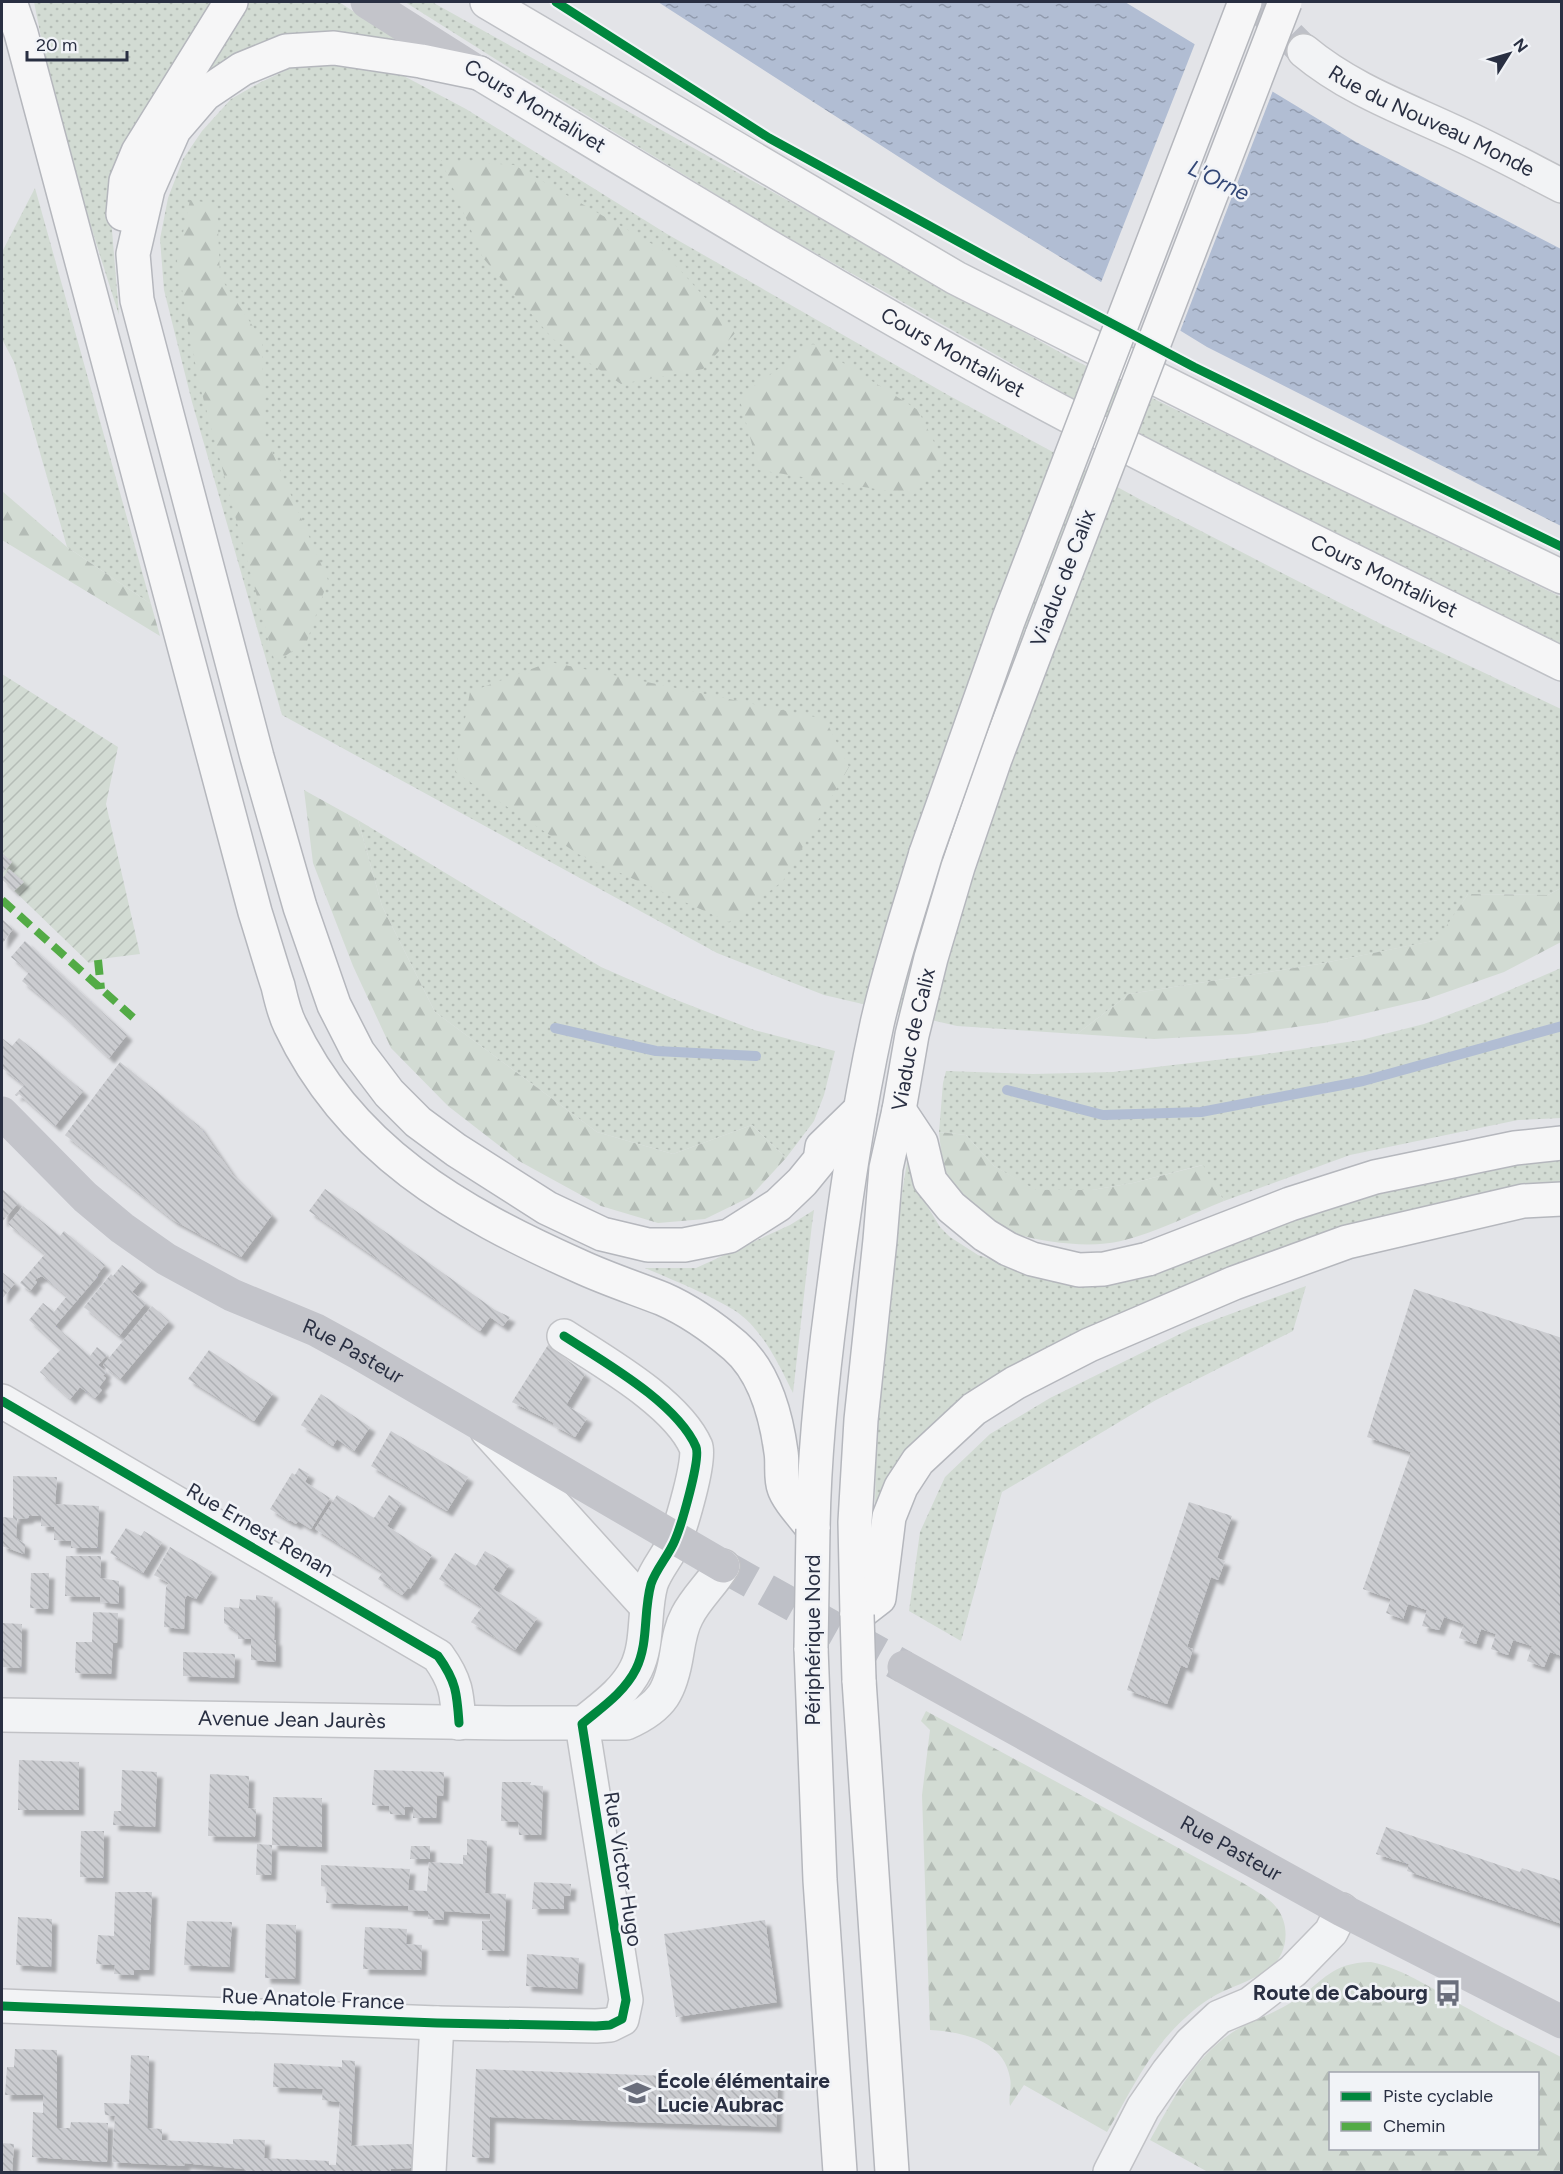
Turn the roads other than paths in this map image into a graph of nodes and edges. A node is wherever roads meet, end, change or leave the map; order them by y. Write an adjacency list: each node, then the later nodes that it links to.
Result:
1 (10, 2): 7 (main road)
2 (231, 2): 11 (main road)
3 (367, 2): 9 (main road, Cours Montalivet)
4 (487, 2): 12 (main road)
5 (1245, 2): 14 (main road, Viaduc de Calix, bridge)
6 (1285, 2): 15 (main road, Viaduc de Calix, bridge)
7 (20, 17): 23 (main road)
8 (1304, 51): 10 (street, Rue du Nouveau Monde)
9 (479, 73): 11 (main road); 13 (main road, Cours Montalivet)
10 (1562, 186)
11 (133, 254): 14 (main road)
12 (1562, 577)
13 (1562, 664)
14 (861, 1110): 23 (main road, Périphérique Nord)
15 (899, 1110): 17 (main road); 18 (main road, Viaduc de Calix)
16 (2, 1113): 22 (main road, Rue Pasteur)
17 (1562, 1143)
18 (886, 1168): 27 (main road, Périphérique Nord)
19 (1562, 1199): 27 (main road)
20 (564, 1336): 24 (street)
21 (2, 1401): 30 (street, Rue Ernest Renan)
22 (484, 1428): 24 (main road, Rue Pasteur); 26 (street)
23 (813, 1529): 38 (main road, Périphérique Nord, bridge)
24 (675, 1540): 25 (main road, Rue Pasteur); 26 (street)
25 (723, 1566): 31 (street, Avenue Jean Jaurès)
26 (646, 1606): 31 (street)
27 (857, 1615): 39 (main road, Périphérique Nord, bridge)
28 (904, 1667): 32 (main road, Rue Pasteur)
29 (2, 1715): 30 (street, Avenue Jean Jaurès)
30 (459, 1723): 31 (street, Avenue Jean Jaurès)
31 (582, 1724): 34 (street, Rue Victor Hugo)
32 (1342, 1910): 35 (main road, Rue Pasteur); 40 (street)
33 (2, 2006): 36 (street, Rue Anatole France)
34 (622, 2019): 36 (street, Rue Anatole France)
35 (1562, 2022)
36 (436, 2023): 37 (street)
37 (429, 2172)
38 (840, 2172)
39 (892, 2172)
40 (1110, 2172)

